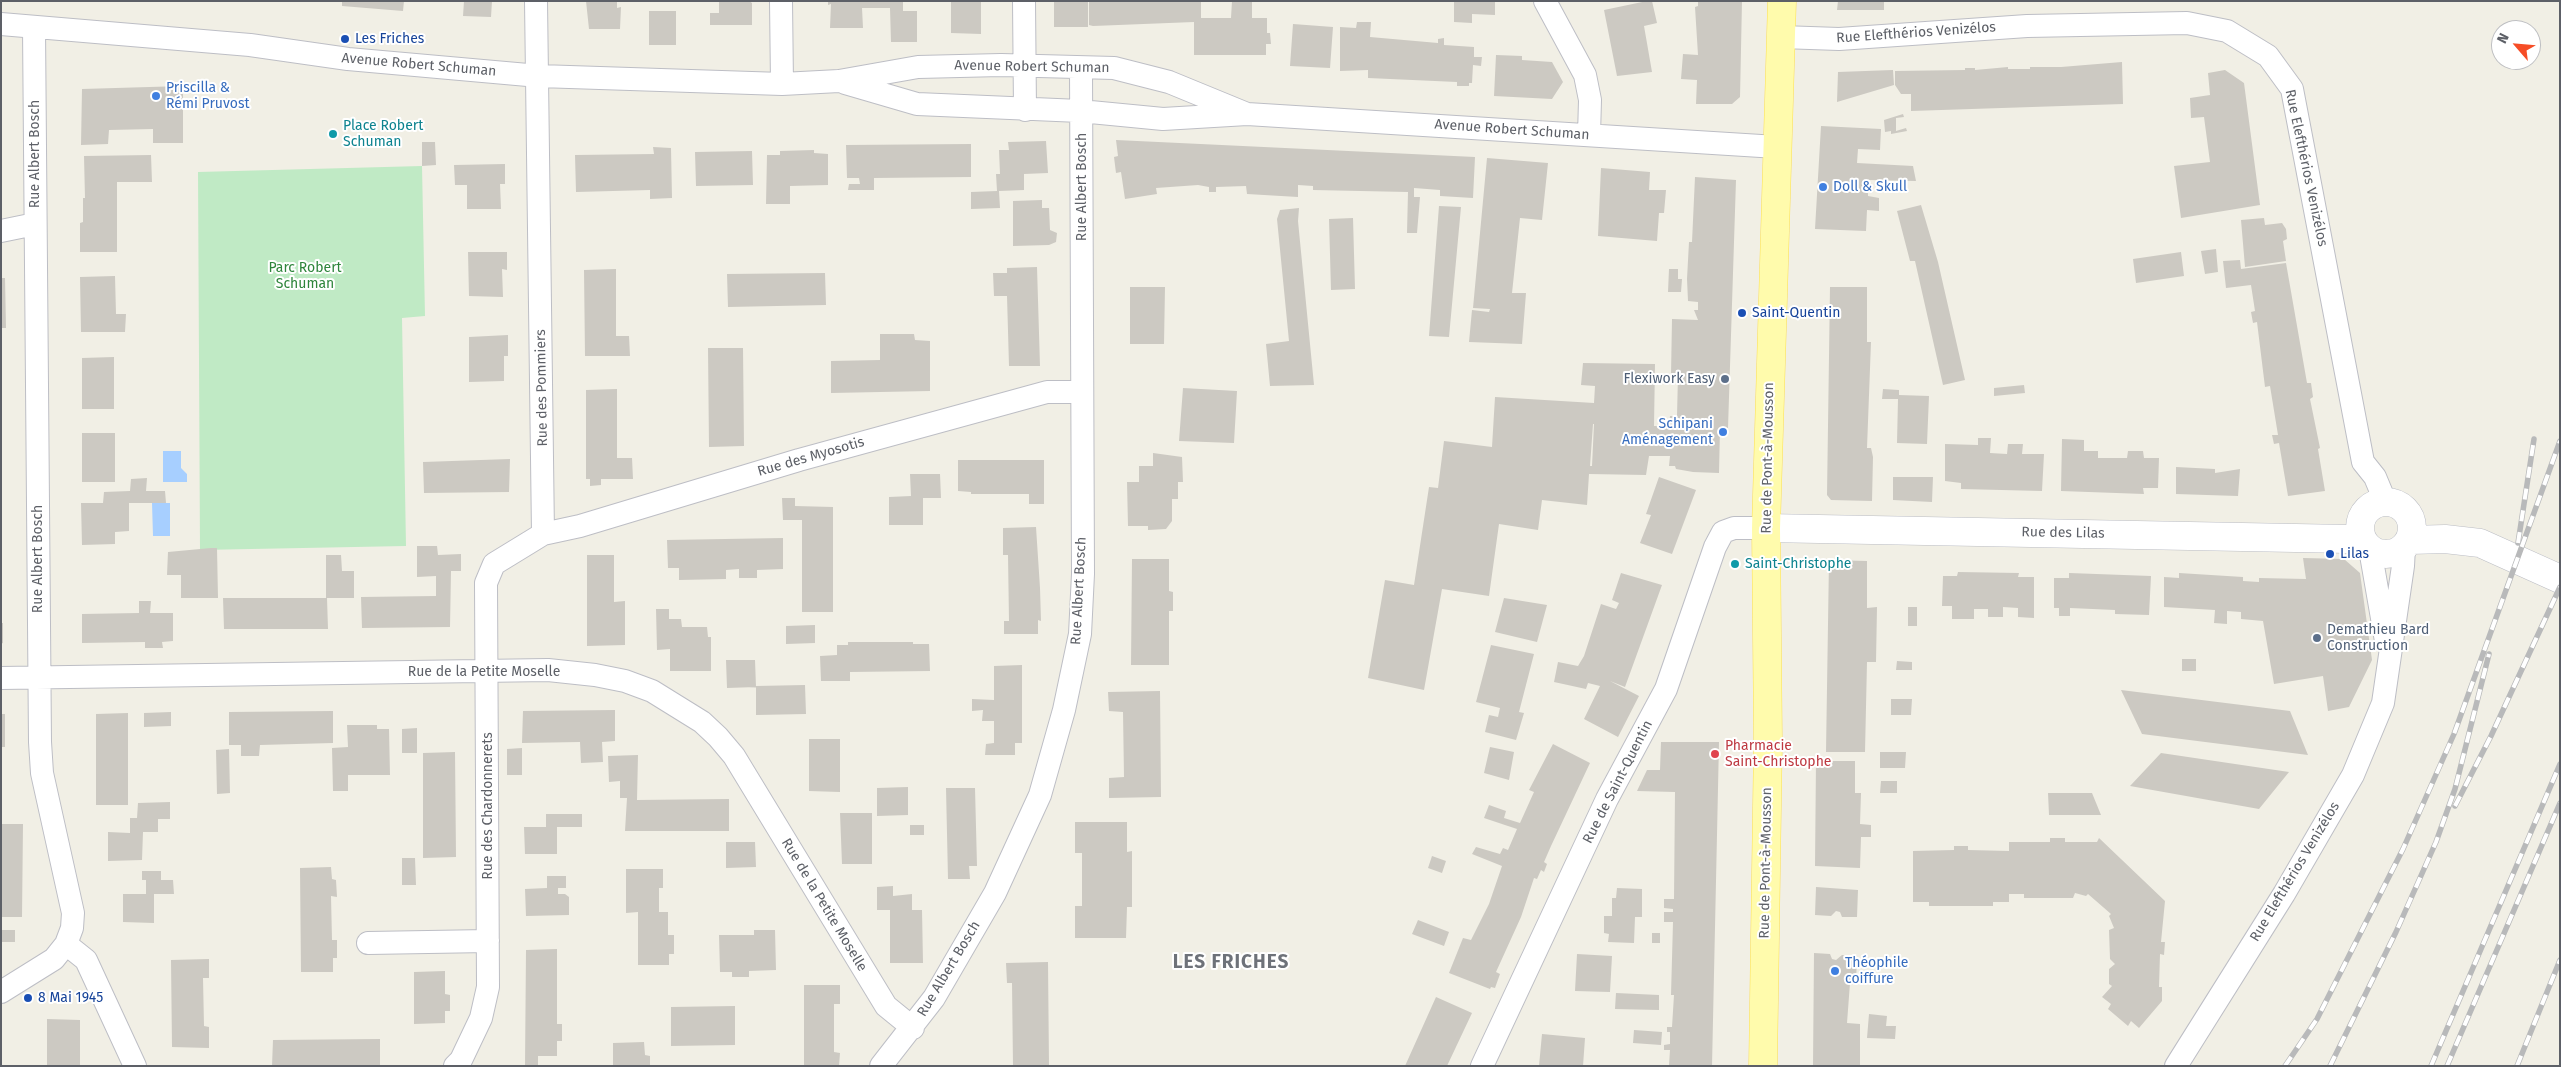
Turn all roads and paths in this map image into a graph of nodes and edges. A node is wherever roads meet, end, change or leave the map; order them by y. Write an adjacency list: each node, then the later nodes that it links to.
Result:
1 (536, 1): 11 (street, Rue des Pommiers)
2 (781, 1): 13 (street)
3 (1024, 1): 9 (street)
4 (1545, 1): 17 (street)
5 (1782, 1): 8 (main road, Rue de Pont-à-Mousson)
6 (1, 24): 7 (street, Avenue Robert Schuman)
7 (34, 28): 11 (street, Avenue Robert Schuman); 19 (street, Rue Albert Bosch)
8 (1781, 37): 18 (main road, Rue de Pont-à-Mousson); 22 (street, Rue Elefthérios Venizélos)
9 (1025, 66): 10 (street, Avenue Robert Schuman); 12 (street, Avenue Robert Schuman); 14 (street)
10 (1081, 68): 15 (street, Rue Albert Bosch); 16 (street, Avenue Robert Schuman)
11 (539, 76): 13 (street, Avenue Robert Schuman); 24 (street, Rue des Pommiers)
12 (839, 81): 13 (street, Avenue Robert Schuman); 14 (street, Avenue Robert Schuman)
13 (782, 84)
14 (1025, 110): 15 (street, Avenue Robert Schuman)
15 (1080, 111): 16 (street, Avenue Robert Schuman); 21 (street, Rue Albert Bosch)
16 (1247, 114): 17 (street, Avenue Robert Schuman)
17 (1589, 135): 18 (street, Avenue Robert Schuman)
18 (1777, 146): 23 (main road, Rue de Pont-à-Mousson)
19 (36, 224): 20 (street); 31 (street, Rue Albert Bosch)
20 (1, 231)
21 (1081, 392): 24 (street, Rue des Myosotis); 36 (street, Rue Albert Bosch)
22 (2385, 501): 25 (street); 26 (street)
23 (1766, 528): 26 (street, Rue des Lilas); 40 (street, Rue de Saint-Quentin); 41 (main road, Rue de Pont-à-Mousson)
24 (543, 534): 29 (street)
25 (2408, 534): 26 (street); 27 (street); 28 (street, Rue Elefthérios Venizélos)
26 (2365, 543): 28 (street, Rue Elefthérios Venizélos)
27 (2560, 579)
28 (2390, 666): 42 (street, Rue Elefthérios Venizélos)
29 (487, 671): 31 (street, Rue de la Petite Moselle); 32 (street, Rue des Chardonnerets); 36 (street, Rue de la Petite Moselle)
30 (1, 678): 31 (street, Rue de la Petite Moselle)
31 (39, 678): 34 (street, Rue Albert Bosch)
32 (488, 941): 33 (street); 38 (street, Rue des Chardonnerets)
33 (368, 943)
34 (66, 944): 35 (street); 37 (street)
35 (1, 992)
36 (912, 1028): 39 (street, Rue Albert Bosch)
37 (135, 1066)
38 (456, 1066)
39 (880, 1066)
40 (1482, 1066)
41 (1763, 1066)
42 (2176, 1066)

